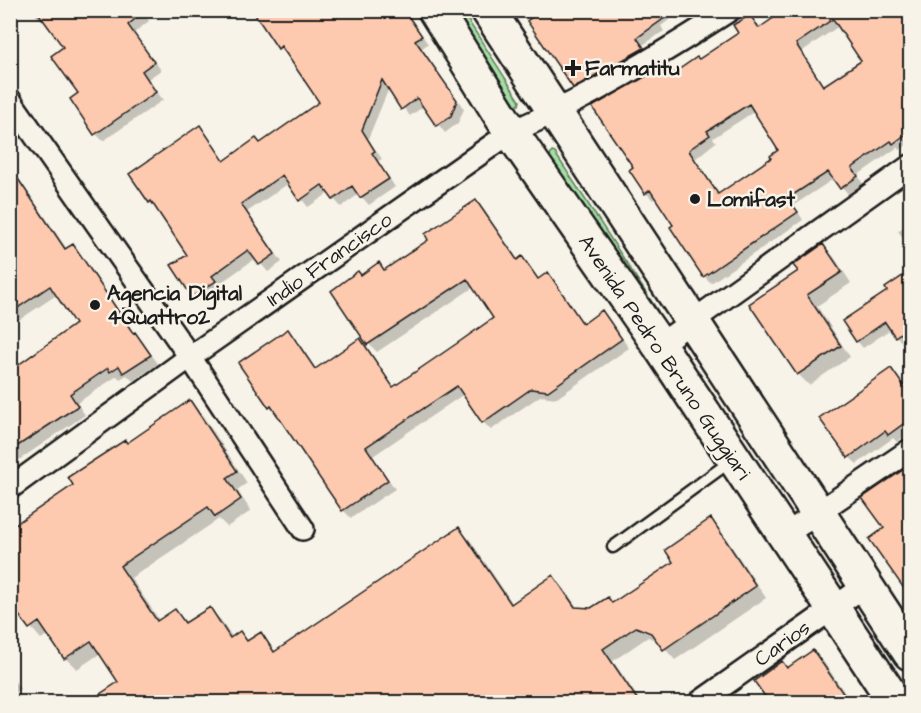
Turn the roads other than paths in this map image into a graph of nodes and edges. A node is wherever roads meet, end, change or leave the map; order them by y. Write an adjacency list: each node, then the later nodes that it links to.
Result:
1 (435, 10): 5 (main road, Avenida Pedro Bruno Guggiari)
2 (488, 10): 5 (main road, Avenida Pedro Bruno Guggiari)
3 (730, 10): 5 (street, Indio Francisco)
4 (10, 100): 9 (street)
5 (534, 122): 7 (main road, Avenida Pedro Bruno Guggiari); 8 (main road, Avenida Pedro Bruno Guggiari); 9 (street, Indio Francisco)
6 (910, 166): 7 (street)
7 (692, 322): 8 (street); 13 (main road, Avenida Pedro Bruno Guggiari)
8 (659, 345): 11 (main road, Avenida Pedro Bruno Guggiari)
9 (190, 357): 12 (street, Indio Francisco); 14 (street)
10 (910, 450): 13 (street)
11 (734, 459): 15 (main road, Avenida Pedro Bruno Guggiari); 16 (lane)
12 (10, 488)
13 (818, 513): 15 (street); 17 (main road, Avenida Pedro Bruno Guggiari)
14 (303, 529)
15 (785, 535): 18 (main road, Avenida Pedro Bruno Guggiari)
16 (613, 547)
17 (866, 585): 18 (street, Carios); 19 (main road, Avenida Pedro Bruno Guggiari)
18 (832, 608): 20 (street, Carios); 21 (main road, Avenida Pedro Bruno Guggiari)
19 (910, 653)
20 (700, 702)
21 (895, 702)

